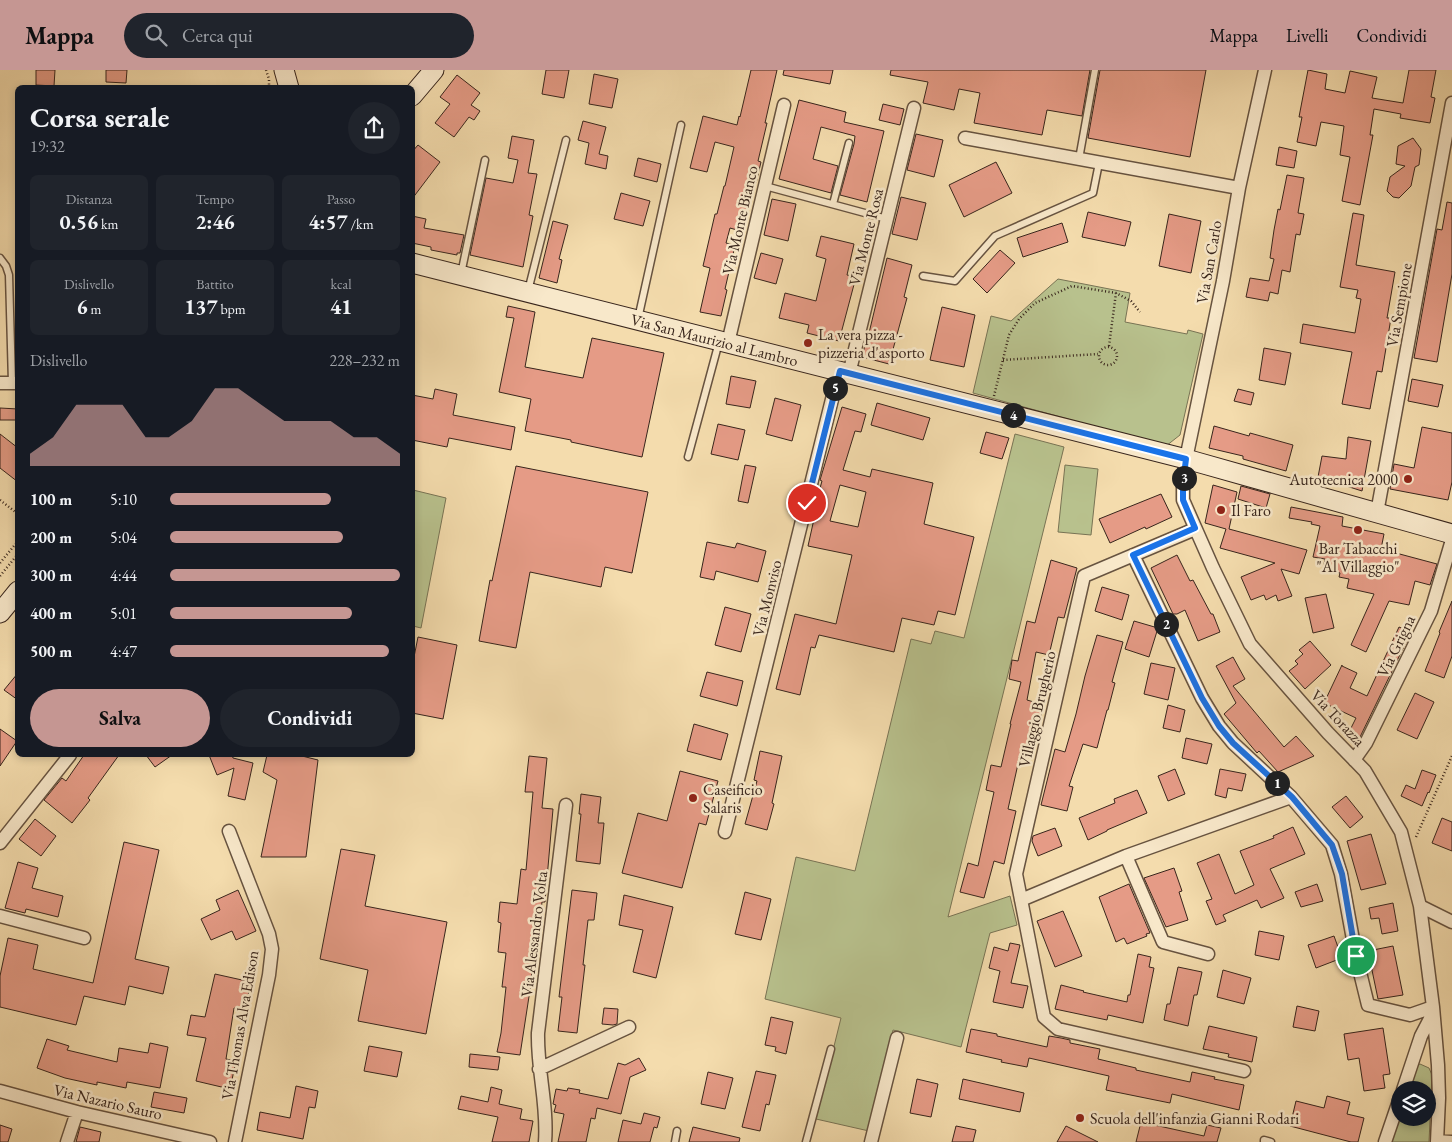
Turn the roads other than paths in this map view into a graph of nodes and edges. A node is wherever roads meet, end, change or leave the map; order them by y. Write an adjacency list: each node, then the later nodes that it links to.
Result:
1 (415, 70): 5 (main road)
2 (434, 70): 6 (main road)
3 (1094, 70): 14 (lane)
4 (1265, 70): 18 (street, Via San Carlo)
5 (414, 85)
6 (415, 93)
7 (1452, 103): 32 (street, Via Sempione)
8 (784, 105): 17 (street, Via Monte Bianco)
9 (914, 108): 20 (street, Via Monte Rosa)
10 (681, 125): 26 (lane)
11 (965, 138): 14 (street)
12 (566, 140): 25 (lane)
13 (849, 143): 19 (lane)
14 (1079, 159): 16 (street)
15 (485, 160): 23 (lane)
16 (1099, 163): 18 (street); 24 (lane)
17 (765, 186): 19 (lane); 27 (street, Via Monte Bianco)
18 (1239, 188): 31 (street, Via San Carlo)
19 (833, 204): 20 (lane)
20 (887, 219): 28 (street, Via Monte Rosa)
21 (0, 258): 29 (lane)
22 (415, 264): 23 (main road, Via San Maurizio al Lambro)
23 (461, 275): 25 (main road, Via San Maurizio al Lambro)
24 (923, 276)
25 (528, 292): 26 (main road, Via San Maurizio al Lambro)
26 (638, 320): 27 (main road, Via San Maurizio al Lambro)
27 (724, 342): 28 (main road, Via San Maurizio al Lambro); 30 (lane)
28 (844, 373): 31 (main road, Via San Maurizio al Lambro); 44 (street, Via Monviso)
29 (10, 383)
30 (688, 457)
31 (1186, 459): 32 (main road, Via San Maurizio al Lambro); 33 (street, Via Torazza)
32 (1377, 513): 34 (main road, Via San Maurizio al Lambro)
33 (1195, 528): 36 (street, Villaggio Brugherio); 40 (street, Via Torazza)
34 (1452, 534)
35 (1452, 540): 40 (street, Via Grigna)
36 (1133, 555): 41 (street); 47 (street, Villaggio Brugherio)
37 (15, 594): 38 (main road)
38 (0, 612)
39 (68, 757): 45 (street)
40 (1354, 760): 48 (street, Via Torazza)
41 (1292, 797): 46 (street); 53 (street)
42 (566, 804): 59 (street, Via Alessandro Volta)
43 (229, 832): 69 (street, Via Thomas Alva Edison)
44 (725, 832)
45 (0, 843)
46 (1126, 856): 47 (street); 52 (street)
47 (1021, 900): 60 (street, Villaggio Brugherio)
48 (1420, 906): 50 (street); 53 (street, Via Torazza)
49 (0, 916): 51 (street)
50 (1452, 922)
51 (84, 938)
52 (1208, 954)
53 (1433, 1010): 57 (street); 58 (street, Via Torazza)
54 (629, 1028): 59 (street)
55 (896, 1038): 73 (street)
56 (830, 1049): 72 (lane)
57 (1413, 1059): 58 (street); 61 (street)
58 (1438, 1065): 67 (street, Via Torazza)
59 (539, 1069): 70 (street, Via Alessandro Volta)
60 (1244, 1071)
61 (1406, 1081)
62 (0, 1091): 63 (street, Via Nazario Sauro)
63 (77, 1112): 66 (street, Via Nazario Sauro); 68 (street)
64 (1391, 1124): 76 (street)
65 (677, 1131): 71 (lane)
66 (204, 1141)
67 (1437, 1141): 77 (street)
68 (67, 1142)
69 (235, 1142)
70 (545, 1142)
71 (675, 1142)
72 (806, 1142)
73 (871, 1142)
74 (1264, 1142): 75 (lane)
75 (1271, 1142)
76 (1385, 1142)
77 (1452, 1142)

